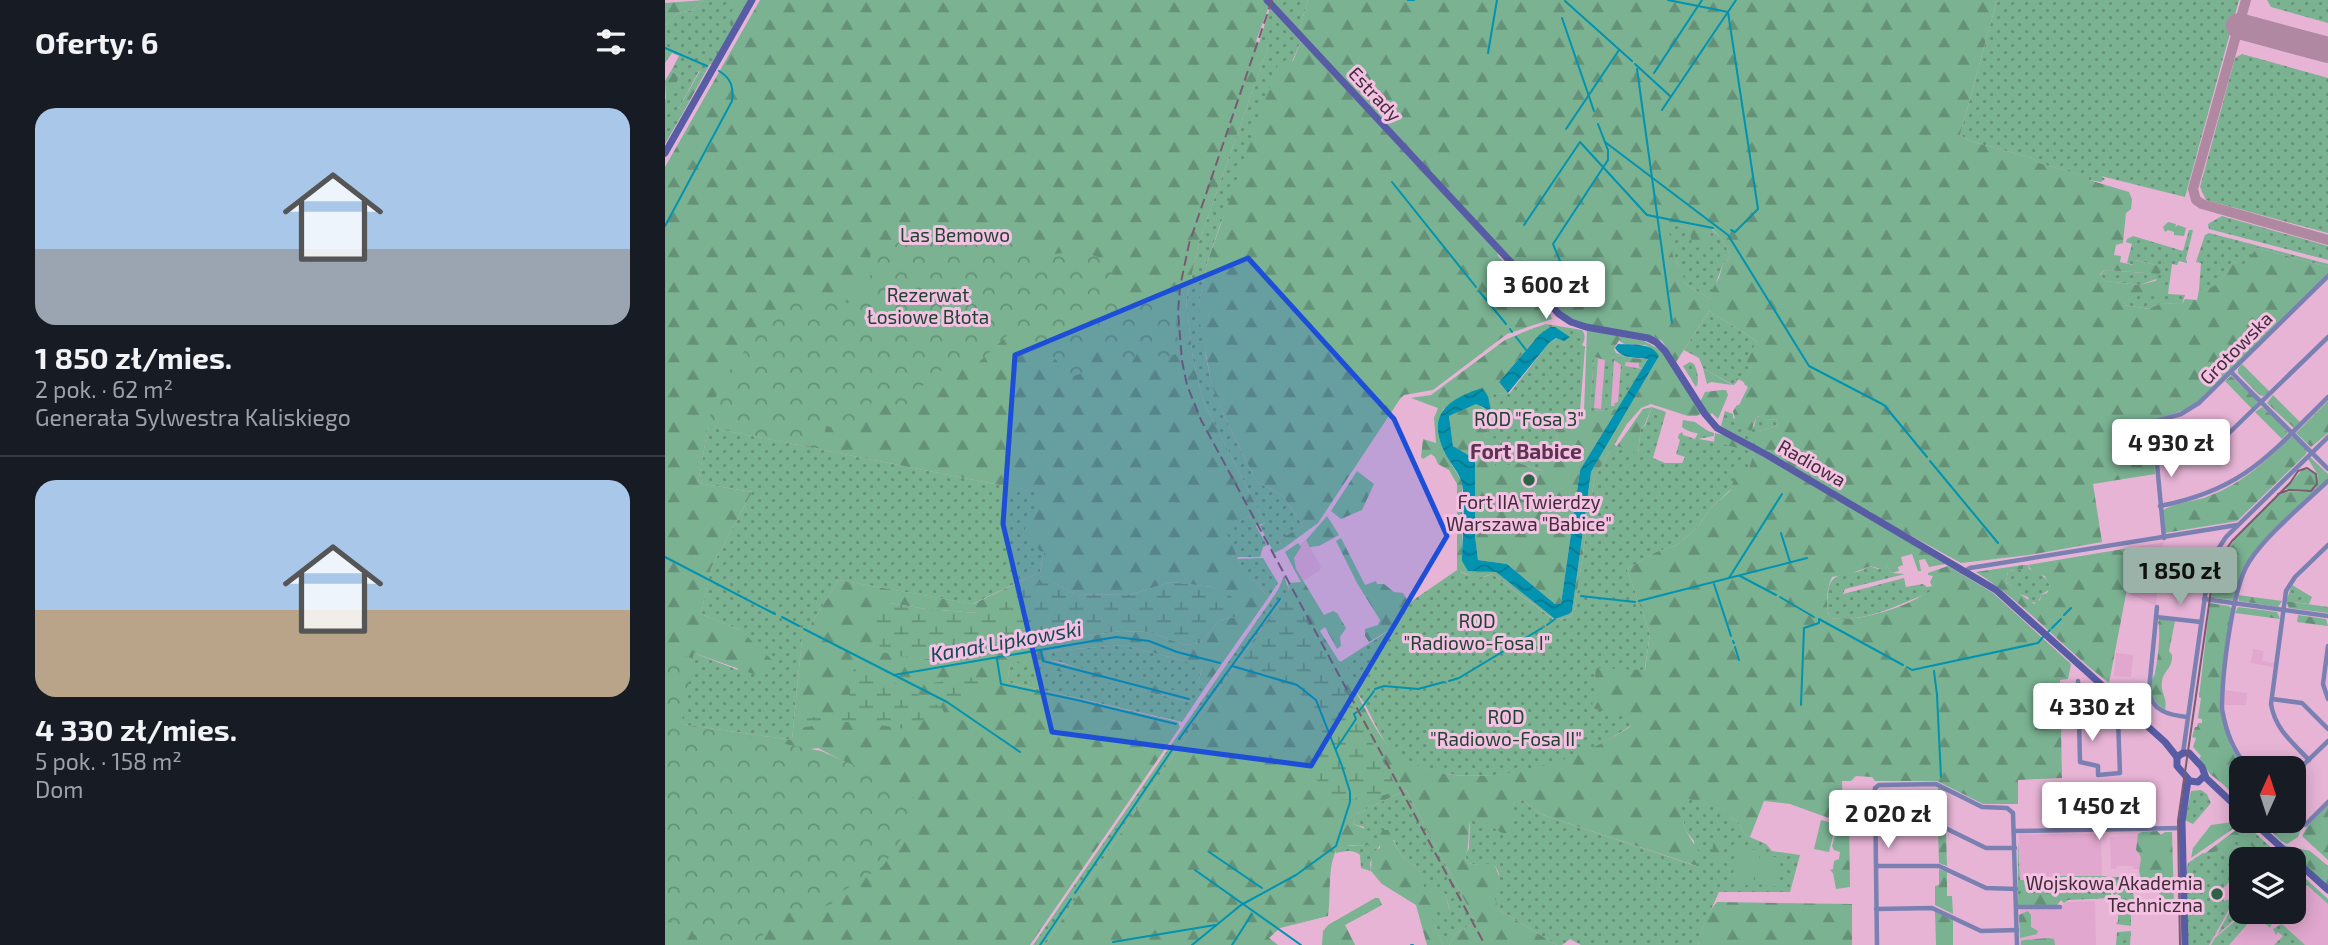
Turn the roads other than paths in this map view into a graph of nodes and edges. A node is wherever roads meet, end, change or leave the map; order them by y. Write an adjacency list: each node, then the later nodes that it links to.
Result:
1 (752, 0): 3 (main road)
2 (1267, 0): 4 (main road, Estrady)
3 (665, 153)
4 (1461, 210): 22 (main road, Radiowa)
5 (2328, 276): 7 (street, Grotowska)
6 (2328, 337): 9 (street)
7 (2232, 373): 9 (street); 13 (street, Grotowska)
8 (2328, 397): 10 (street)
9 (2263, 401): 10 (street); 13 (street)
10 (2292, 432): 12 (street); 16 (street)
11 (2328, 437): 12 (street)
12 (2312, 453): 14 (street); 17 (street)
13 (2157, 463): 16 (street)
14 (2328, 469)
15 (2328, 481): 24 (street)
16 (2160, 506): 19 (street)
17 (2238, 525): 18 (street); 20 (street)
18 (2215, 529): 19 (street); 20 (street)
19 (2164, 537): 22 (street)
20 (2227, 537): 23 (street)
21 (2328, 545): 26 (street)
22 (1965, 571): 35 (main road, Radiowa)
23 (2204, 599): 24 (street); 29 (street)
24 (2234, 603): 26 (street); 42 (street)
25 (2157, 607): 28 (street)
26 (2283, 610): 27 (street); 33 (street)
27 (2328, 616)
28 (2155, 617): 29 (street); 32 (street)
29 (2201, 622): 36 (street)
30 (2328, 646): 34 (street)
31 (2078, 681): 37 (street)
32 (2149, 690): 35 (street); 36 (street)
33 (2272, 699): 38 (street); 43 (street)
34 (2328, 699)
35 (2122, 704): 40 (main road, Radiowa)
36 (2187, 717): 41 (street)
37 (2118, 720)
38 (2328, 729)
39 (2328, 741): 43 (street)
40 (2168, 744): 41 (main road, Radiowa); 41 (street)
41 (2182, 750): 44 (main road); 44 (main road)
42 (2239, 756)
43 (2309, 760)
44 (2197, 780): 45 (main road); 49 (main road)
45 (2229, 801)
46 (2328, 802): 47 (street)
47 (2307, 823)
48 (1875, 825): 50 (street); 53 (street); 54 (street)
49 (2182, 828): 50 (street); 64 (main road)
50 (2014, 831): 53 (street)
51 (2265, 833): 52 (main road)
52 (2281, 847)
53 (2015, 848): 56 (street)
54 (1876, 866): 56 (street); 60 (street)
55 (2306, 870): 57 (main road)
56 (2016, 889): 59 (street)
57 (2328, 890)
58 (2060, 906): 59 (street)
59 (2016, 907): 61 (street)
60 (1876, 909): 61 (street); 62 (street)
61 (2017, 930): 63 (street)
62 (1877, 945)
63 (2017, 945)
64 (2185, 945)

